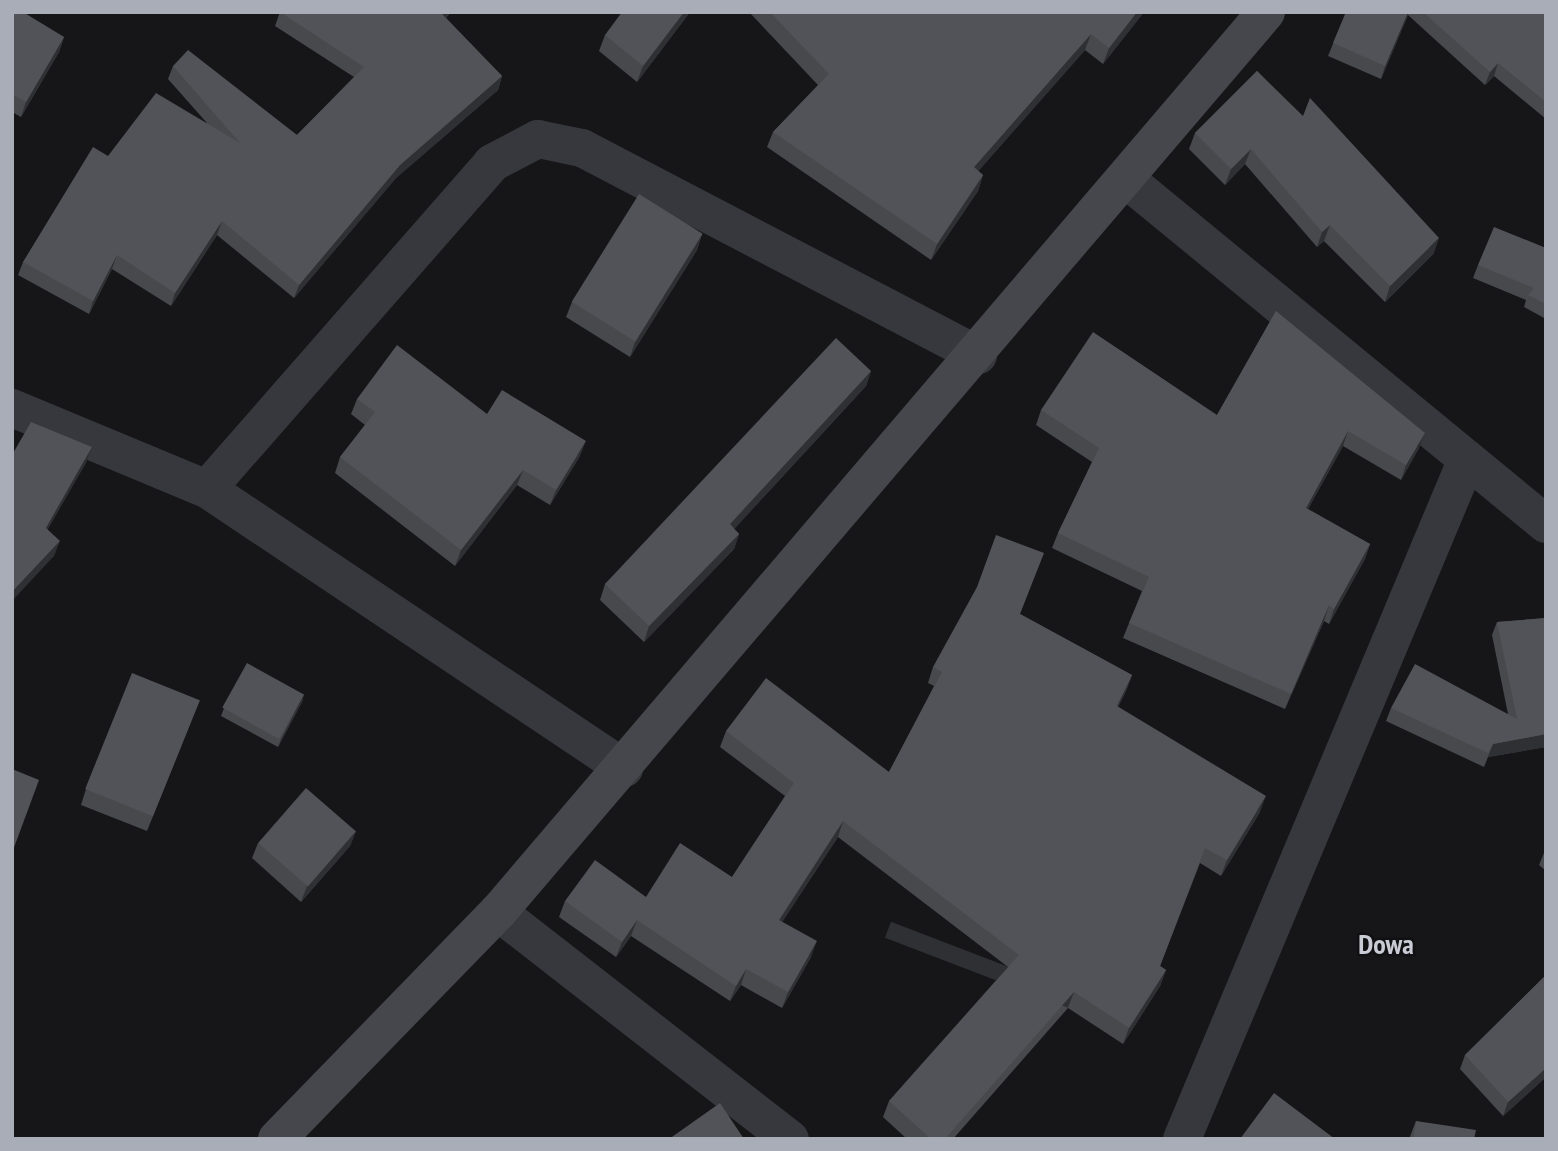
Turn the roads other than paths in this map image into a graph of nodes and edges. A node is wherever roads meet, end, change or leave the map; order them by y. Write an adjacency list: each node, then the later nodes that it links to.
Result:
1 (1266, 12): 2 (main road)
2 (1127, 180): 3 (main road); 5 (street)
3 (978, 355): 6 (street); 8 (main road)
4 (12, 408): 6 (street)
5 (1467, 459): 7 (street); 12 (street)
6 (207, 489): 8 (street)
7 (1546, 524)
8 (624, 768): 9 (main road)
9 (498, 912): 10 (main road); 11 (street)
10 (277, 1139)
11 (790, 1139)
12 (1182, 1139)

